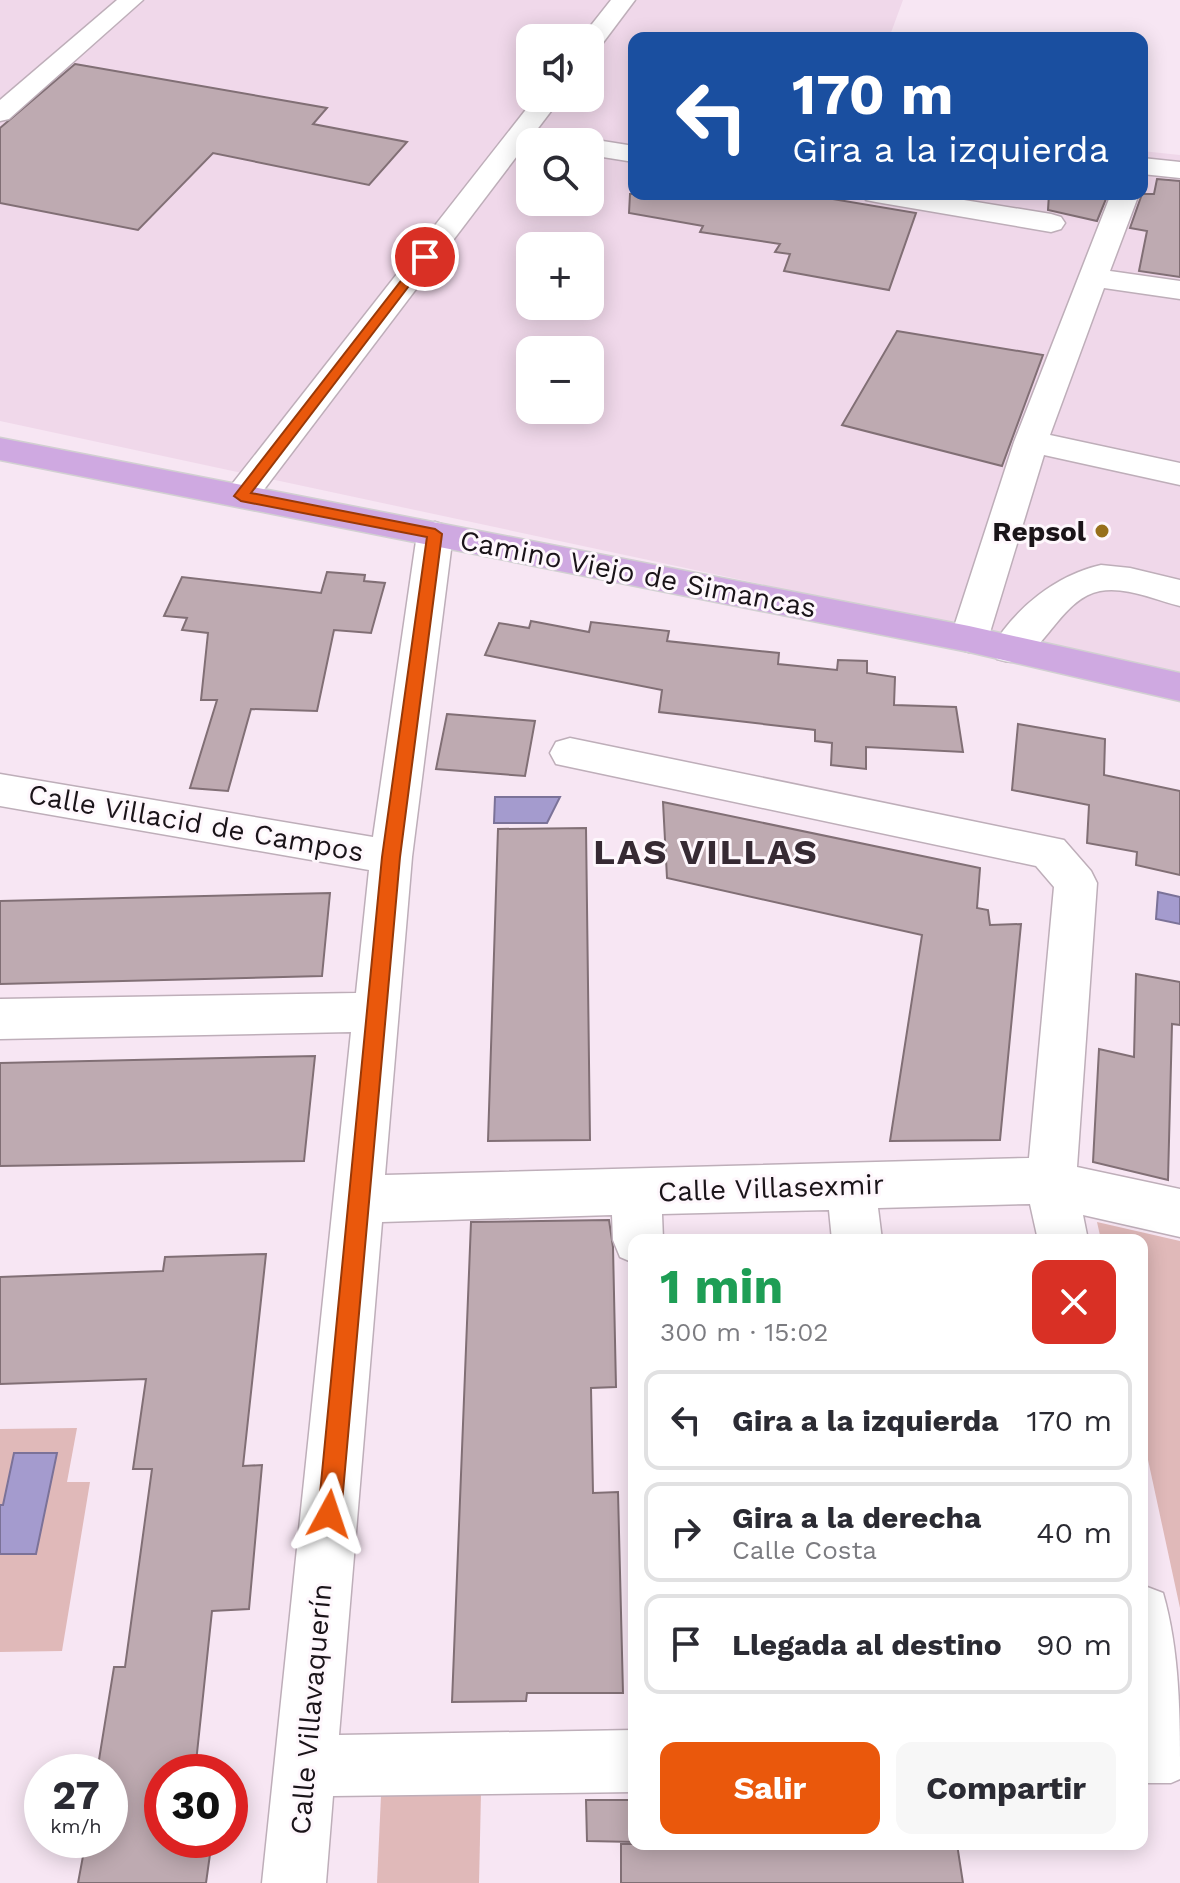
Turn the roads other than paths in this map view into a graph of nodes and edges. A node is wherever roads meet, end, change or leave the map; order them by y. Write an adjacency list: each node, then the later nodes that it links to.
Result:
1 (131, 0): 5 (street)
2 (623, 0): 3 (street)
3 (604, 25)
4 (542, 112): 18 (street)
5 (0, 113)
6 (604, 149): 7 (street)
7 (628, 153)
8 (1148, 167): 9 (street)
9 (1180, 170)
10 (912, 200): 12 (street)
11 (1123, 200): 13 (street)
12 (1051, 223)
13 (1093, 277): 14 (street); 15 (street)
14 (1180, 290)
15 (1031, 442): 17 (street); 21 (street)
16 (0, 449): 18 (main road, Camino Viejo de Simancas)
17 (1180, 474)
18 (241, 496): 19 (main road, Camino Viejo de Simancas)
19 (435, 534): 21 (main road, Camino Viejo de Simancas); 26 (street, Calle Villavaquerín)
20 (1180, 593): 22 (street)
21 (969, 639): 22 (main road, Camino Viejo de Simancas)
22 (1010, 649): 23 (main road, Camino Viejo de Simancas)
23 (1180, 687)
24 (570, 753): 29 (street)
25 (0, 790): 26 (street, Calle Villacid de Campos)
26 (391, 857): 27 (street, Calle Villavaquerín)
27 (377, 1012): 28 (street); 32 (street, Calle Villavaquerín)
28 (0, 1019)
29 (1051, 1184): 30 (street, Calle Villasexmir); 33 (street, Calle Villasexmir); 36 (street)
30 (851, 1186): 31 (street, Calle Villasexmir); 35 (street)
31 (636, 1192): 32 (street, Calle Villasexmir); 34 (street)
32 (359, 1199): 40 (street, Calle Villavaquerín)
33 (1180, 1213)
34 (638, 1234)
35 (856, 1234)
36 (1062, 1234)
37 (1148, 1643): 38 (street)
38 (1148, 1752)
39 (628, 1761): 40 (street)
40 (305, 1766): 41 (street, Calle Villavaquerín)
41 (294, 1883)

